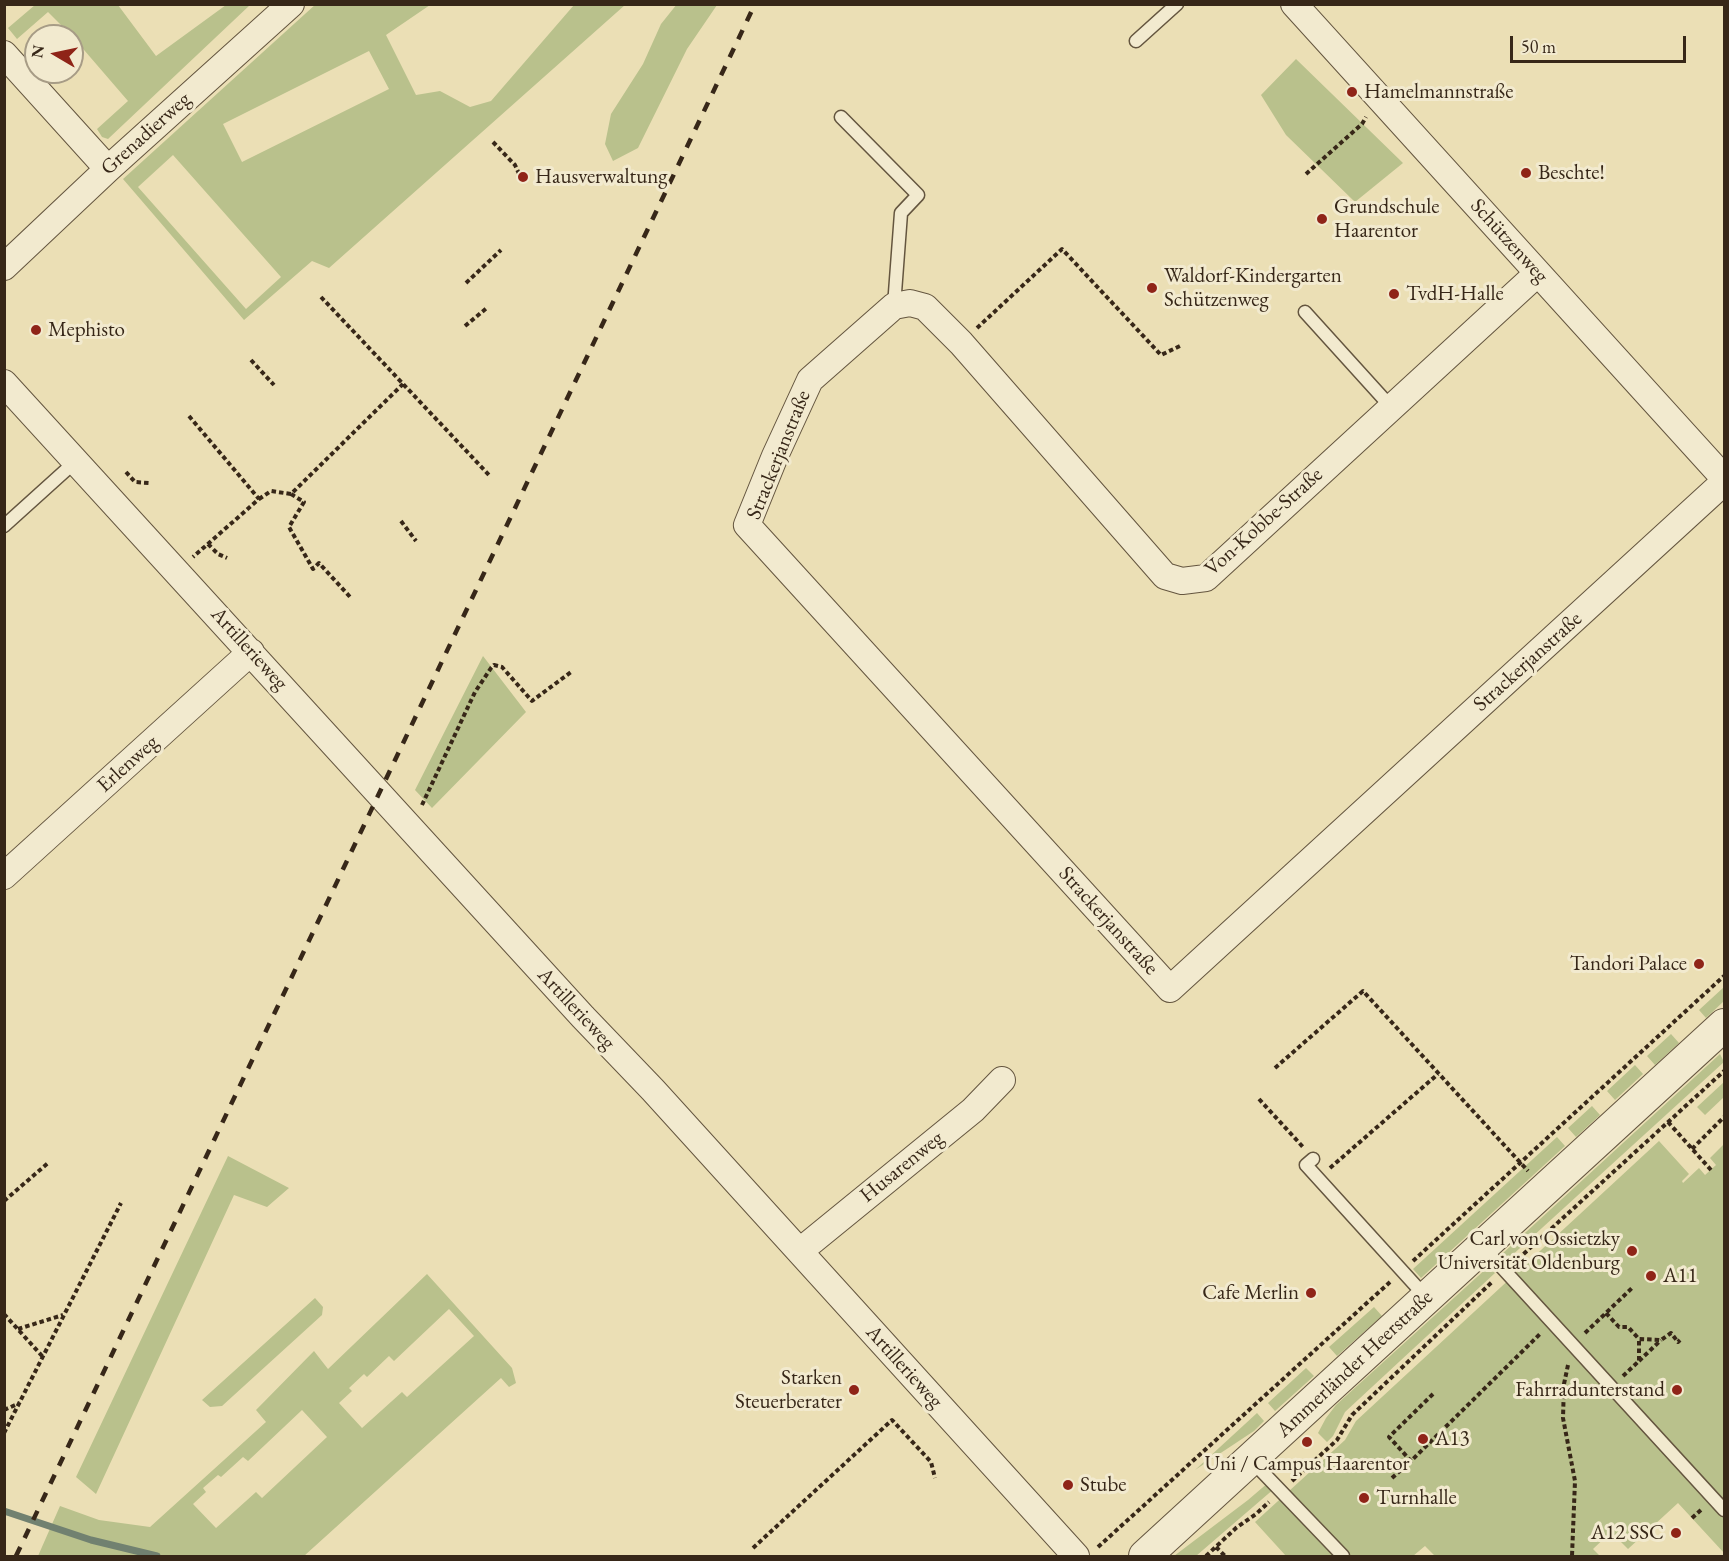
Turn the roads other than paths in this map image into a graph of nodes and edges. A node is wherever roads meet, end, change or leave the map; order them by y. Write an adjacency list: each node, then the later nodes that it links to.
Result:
1 (291, 4): 7 (street, Grenadierweg)
2 (1177, 4): 4 (lane)
3 (1305, 8): 9 (street, Schützenweg)
4 (1136, 41)
5 (4, 54): 7 (street)
6 (841, 117): 10 (lane)
7 (108, 169): 8 (street, Grenadierweg)
8 (4, 267)
9 (1538, 273): 13 (street, Von-Kobbe-Straße); 15 (street, Schützenweg)
10 (894, 306): 13 (street, Von-Kobbe-Straße); 15 (street, Strackerjanstraße)
11 (1305, 312): 13 (lane)
12 (4, 383): 14 (street, Artillerieweg)
13 (1391, 407)
14 (76, 461): 16 (lane); 17 (street, Artillerieweg)
15 (1725, 480)
16 (4, 526)
17 (251, 652): 18 (street, Erlenweg); 23 (street, Artillerieweg)
18 (4, 876)
19 (1725, 1025): 22 (street, Ammerländer Heerstraße)
20 (1002, 1080): 23 (street, Husarenweg)
21 (1313, 1159): 24 (lane)
22 (1483, 1246): 24 (street, Ammerländer Heerstraße); 26 (lane)
23 (800, 1251): 27 (street, Artillerieweg)
24 (1426, 1298): 25 (street, Ammerländer Heerstraße)
25 (1251, 1460): 28 (street, Ammerländer Heerstraße); 29 (lane)
26 (1725, 1510)
27 (1076, 1557)
28 (1145, 1557)
29 (1342, 1557)

